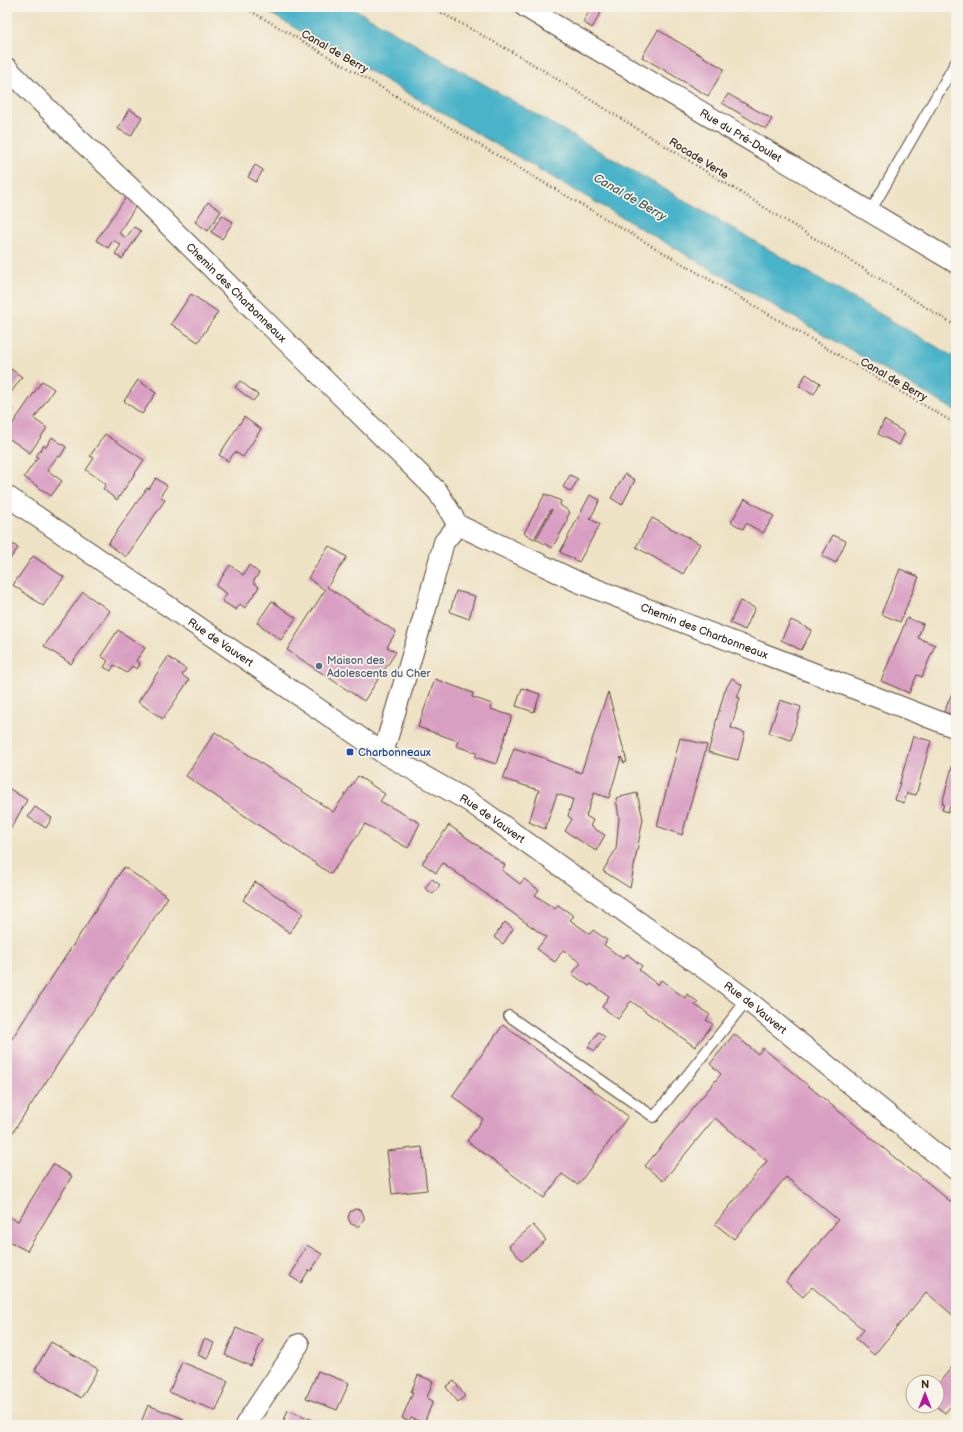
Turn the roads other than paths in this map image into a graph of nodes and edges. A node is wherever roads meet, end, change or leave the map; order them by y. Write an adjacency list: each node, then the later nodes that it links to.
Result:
1 (525, 7): 4 (street, Rue du Pré-Doulet)
2 (956, 62): 4 (lane)
3 (7, 68): 7 (street, Chemin des Charbonneaux)
4 (870, 212): 5 (street, Rue du Pré-Doulet)
5 (956, 263)
6 (7, 496): 9 (street, Rue de Vauvert)
7 (458, 525): 8 (street, Chemin des Charbonneaux); 9 (street)
8 (956, 728)
9 (383, 753): 10 (street, Rue de Vauvert)
10 (747, 1000): 11 (lane); 12 (street, Rue de Vauvert)
11 (509, 1016)
12 (956, 1170)
13 (299, 1344): 14 (street)
14 (245, 1425)

